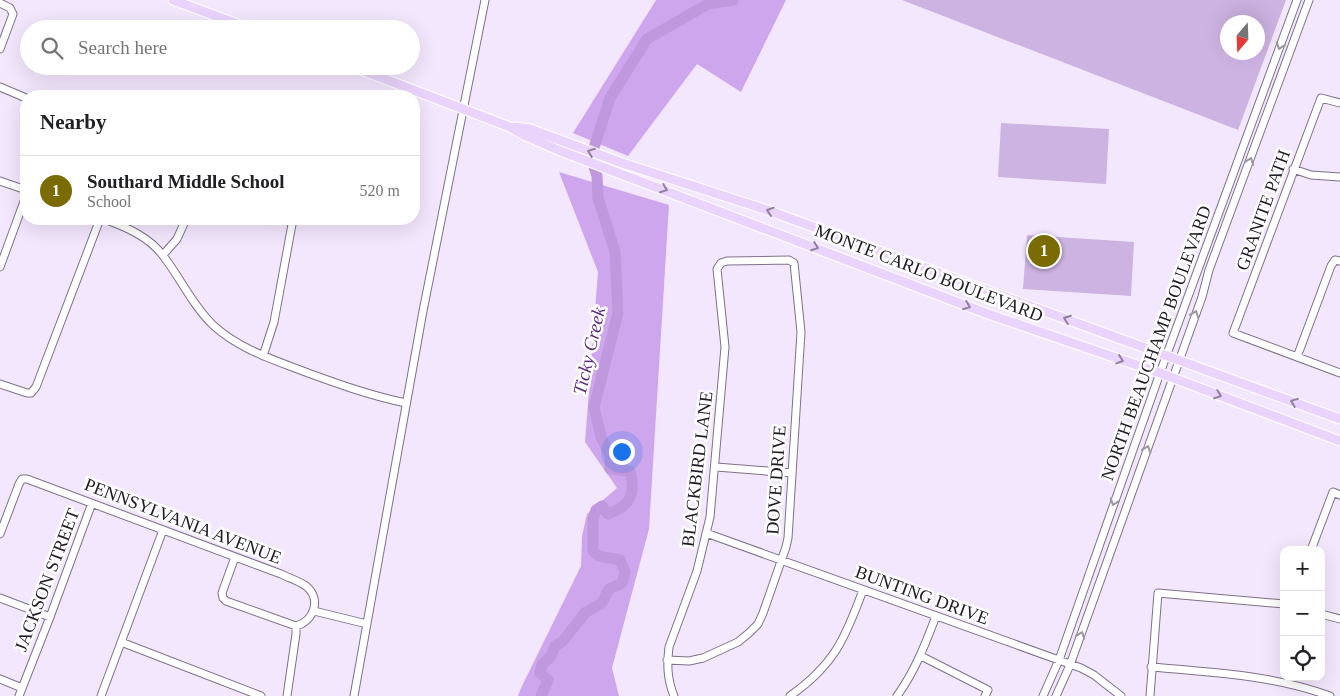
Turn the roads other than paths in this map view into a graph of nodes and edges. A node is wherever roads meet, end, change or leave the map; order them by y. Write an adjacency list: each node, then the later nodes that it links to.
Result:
1 (173, 0): 6 (main road)
2 (485, 0): 14 (street)
3 (1297, 0): 30 (street, NORTH BEAUCHAMP BOULEVARD, one-way to 30)
4 (1309, 0): 32 (street, NORTH BEAUCHAMP BOULEVARD, one-way to 4)
5 (0, 3): 7 (street)
6 (227, 20)
7 (0, 50)
8 (374, 75): 10 (main road, MONTE CARLO BOULEVARD)
9 (0, 88): 12 (street)
10 (414, 90)
11 (420, 92): 14 (main road, MONTE CARLO BOULEVARD)
12 (20, 96)
13 (1340, 103): 16 (street, GRANITE PATH)
14 (463, 109): 15 (main road, MONTE CARLO BOULEVARD); 37 (street)
15 (620, 168): 30 (main road, MONTE CARLO BOULEVARD, one-way to 15); 34 (main road, MONTE CARLO BOULEVARD, one-way to 34)
16 (1293, 169): 17 (street); 31 (street, GRANITE PATH)
17 (1340, 177)
18 (0, 181): 19 (street)
19 (20, 188)
20 (20, 212): 27 (street)
21 (100, 225): 36 (street)
22 (116, 225): 25 (street)
23 (184, 225): 25 (street)
24 (292, 225): 29 (street)
25 (163, 256): 29 (street)
26 (1340, 261): 31 (street)
27 (0, 267)
28 (717, 269): 40 (street, BLACKBIRD LANE); 41 (street, DOVE DRIVE)
29 (263, 356): 37 (street)
30 (1166, 356): 32 (main road, MONTE CARLO BOULEVARD); 34 (street, NORTH BEAUCHAMP BOULEVARD)
31 (1297, 356): 33 (street)
32 (1179, 360): 35 (street, NORTH BEAUCHAMP BOULEVARD); 38 (main road, MONTE CARLO BOULEVARD, one-way to 32)
33 (1340, 373)
34 (1160, 374): 35 (main road, MONTE CARLO BOULEVARD); 63 (street, NORTH BEAUCHAMP BOULEVARD, one-way to 63)
35 (1172, 378): 39 (main road, MONTE CARLO BOULEVARD, one-way to 39); 64 (street, NORTH BEAUCHAMP BOULEVARD, one-way to 35)
36 (0, 384)
37 (406, 403): 58 (street)
38 (1340, 419)
39 (1340, 441)
40 (716, 468): 41 (street); 45 (street, BLACKBIRD LANE)
41 (792, 473): 49 (street, DOVE DRIVE)
42 (1336, 493): 47 (street)
43 (92, 504): 44 (street, PENNSYLVANIA AVENUE); 46 (street, PENNSYLVANIA AVENUE); 56 (street, JACKSON STREET)
44 (163, 530): 48 (street, PENNSYLVANIA AVENUE); 60 (street)
45 (706, 533): 49 (street, BUNTING DRIVE); 62 (street, BLACKBIRD LANE)
46 (0, 534)
47 (1313, 546)
48 (235, 557): 53 (street, PENNSYLVANIA AVENUE); 59 (street)
49 (782, 560): 50 (street, BUNTING DRIVE); 62 (street, DOVE DRIVE)
50 (863, 590): 55 (street, BUNTING DRIVE); 75 (street)
51 (0, 598): 56 (street)
52 (1280, 604): 65 (street)
53 (314, 611): 58 (street); 59 (street)
54 (1325, 615): 57 (street)
55 (936, 616): 61 (street); 63 (street, BUNTING DRIVE)
56 (50, 617): 67 (street, JACKSON STREET)
57 (1340, 620)
58 (367, 624): 73 (street)
59 (296, 626): 72 (street)
60 (121, 642): 70 (street); 71 (street)
61 (921, 656): 68 (street); 76 (street)
62 (667, 660): 74 (street, BLACKBIRD LANE)
63 (1059, 660): 64 (street, BUNTING DRIVE); 77 (street, NORTH BEAUCHAMP BOULEVARD)
64 (1070, 665): 78 (street, NORTH BEAUCHAMP BOULEVARD); 79 (street, BUNTING DRIVE)
65 (1151, 667): 80 (street); 81 (street)
66 (0, 679): 67 (street)
67 (22, 688): 69 (street, JACKSON STREET)
68 (986, 693)
69 (19, 696)
70 (101, 696)
71 (261, 696)
72 (287, 696)
73 (354, 696)
74 (674, 696)
75 (790, 696)
76 (897, 696)
77 (1043, 696)
78 (1056, 696)
79 (1121, 696)
80 (1150, 696)
81 (1330, 696)

